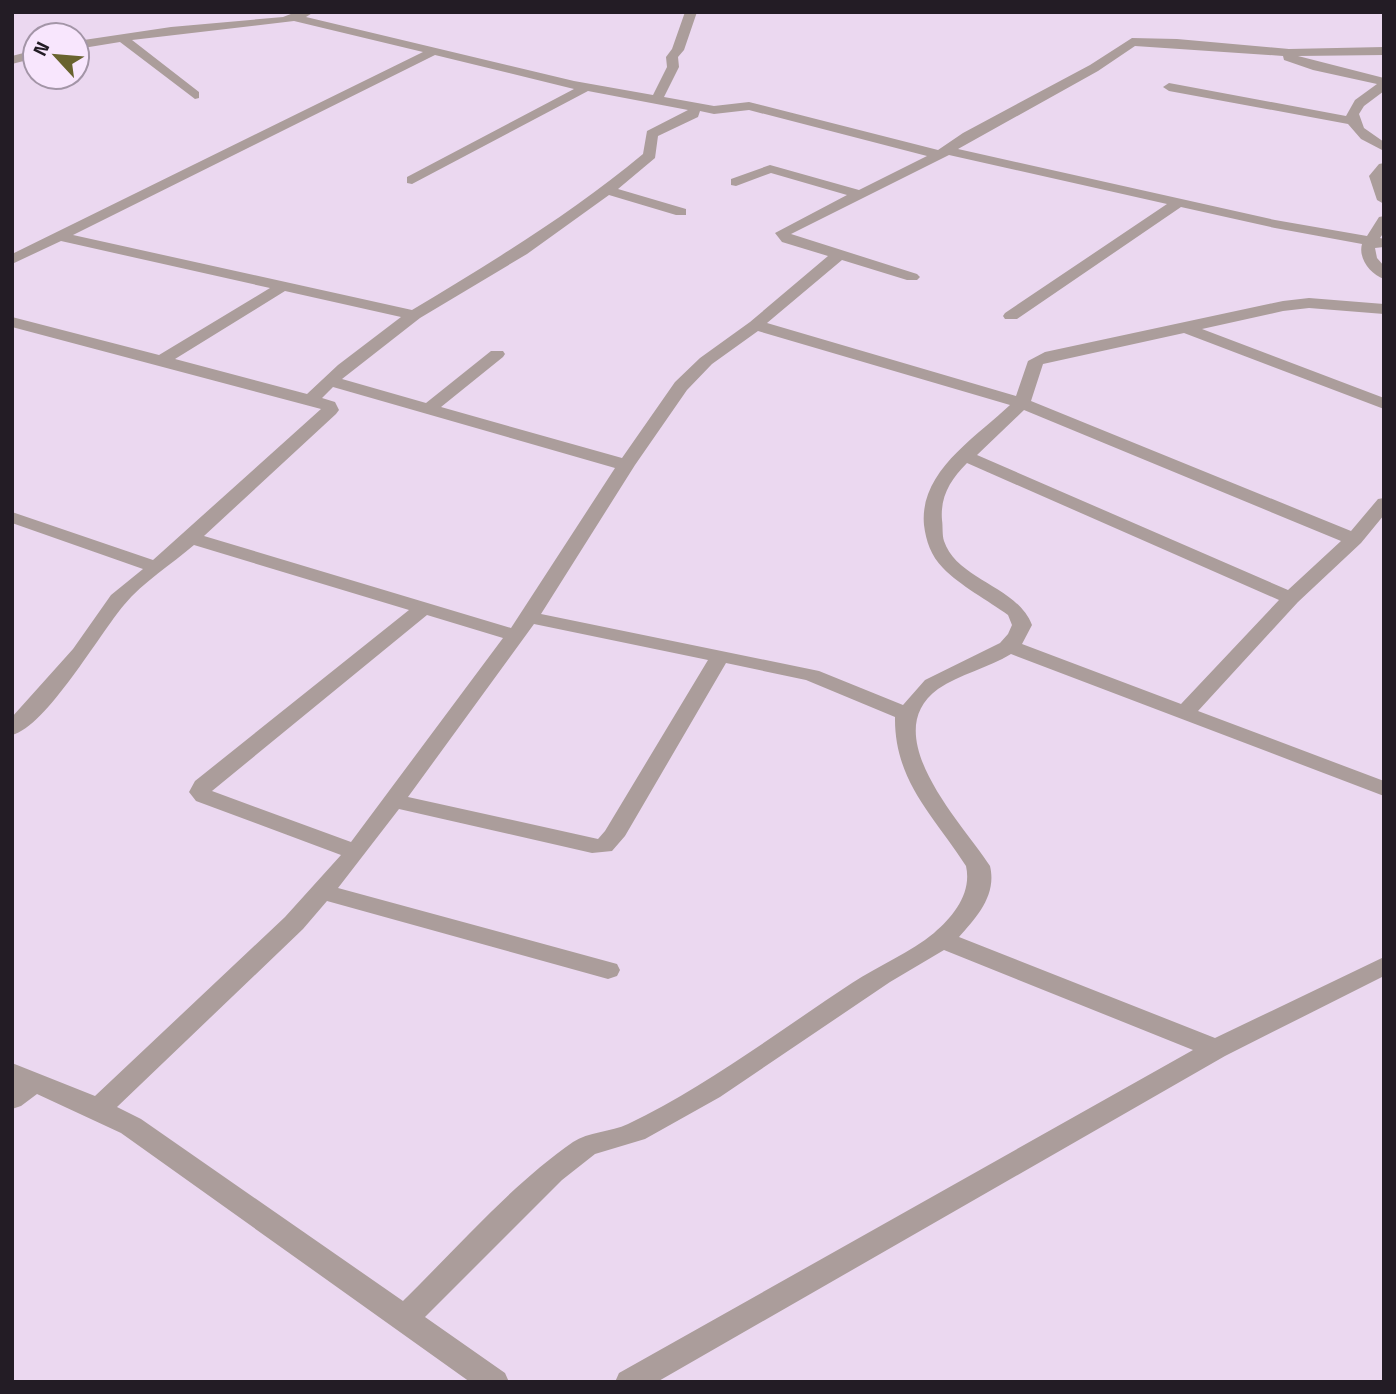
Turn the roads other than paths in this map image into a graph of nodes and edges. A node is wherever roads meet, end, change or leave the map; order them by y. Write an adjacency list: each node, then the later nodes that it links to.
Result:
1 (691, 12): 12 (street)
2 (303, 14): 3 (street); 7 (street)
3 (122, 38): 4 (street); 11 (street)
4 (91, 43)
5 (1266, 51): 6 (street); 8 (street); 16 (street)
6 (1384, 51)
7 (432, 52): 9 (street); 26 (street)
8 (1384, 84): 14 (street)
9 (586, 87): 12 (street); 18 (street)
10 (1169, 87): 14 (street)
11 (195, 95)
12 (657, 99): 13 (street)
13 (689, 105): 16 (street); 20 (street)
14 (1351, 121): 15 (street)
15 (1384, 147)
16 (942, 152): 21 (street); 23 (street)
17 (1384, 167): 22 (street)
18 (412, 180)
19 (736, 182): 21 (street)
20 (607, 190): 24 (street); 34 (street)
21 (859, 194): 28 (street)
22 (1384, 200)
23 (1180, 202): 27 (street); 35 (street)
24 (681, 212)
25 (1384, 220): 27 (street)
26 (56, 236): 29 (street); 32 (street)
27 (1376, 241): 30 (street)
28 (839, 254): 31 (street); 37 (street)
29 (12, 260)
30 (1384, 275)
31 (912, 277)
32 (283, 286): 34 (street); 40 (street)
33 (1384, 309): 38 (street)
34 (414, 315): 41 (street)
35 (1011, 316)
36 (12, 322): 40 (street)
37 (756, 325): 43 (street); 47 (street)
38 (1185, 328): 43 (street); 44 (street)
39 (497, 354): 45 (street)
40 (161, 361): 42 (street)
41 (329, 381): 42 (street); 45 (street)
42 (310, 400): 50 (street)
43 (1022, 403): 46 (street); 51 (street)
44 (1384, 404)
45 (429, 409): 47 (street)
46 (965, 456): 53 (street); 57 (street)
47 (626, 466): 55 (street)
48 (1384, 503): 51 (street)
49 (12, 517): 52 (street)
50 (191, 538): 52 (street); 54 (street)
51 (1354, 539): 53 (street)
52 (156, 566): 61 (street)
53 (1291, 598): 59 (street)
54 (424, 608): 56 (street); 64 (street)
55 (530, 617): 56 (street); 58 (street)
56 (514, 635): 63 (street)
57 (1009, 646): 59 (street); 60 (street)
58 (720, 656): 60 (street); 63 (street)
59 (1184, 713): 62 (street)
60 (908, 715): 66 (street)
61 (12, 729)
62 (1384, 789)
63 (392, 800): 64 (street)
64 (356, 852): 65 (street)
65 (322, 892): 68 (street); 71 (street)
66 (942, 940): 69 (street); 72 (street)
67 (1384, 965): 69 (street)
68 (608, 970)
69 (1216, 1049): 74 (street)
70 (20, 1085): 71 (street)
71 (98, 1109): 72 (street)
72 (405, 1318): 73 (street)
73 (494, 1382)
74 (630, 1382)

